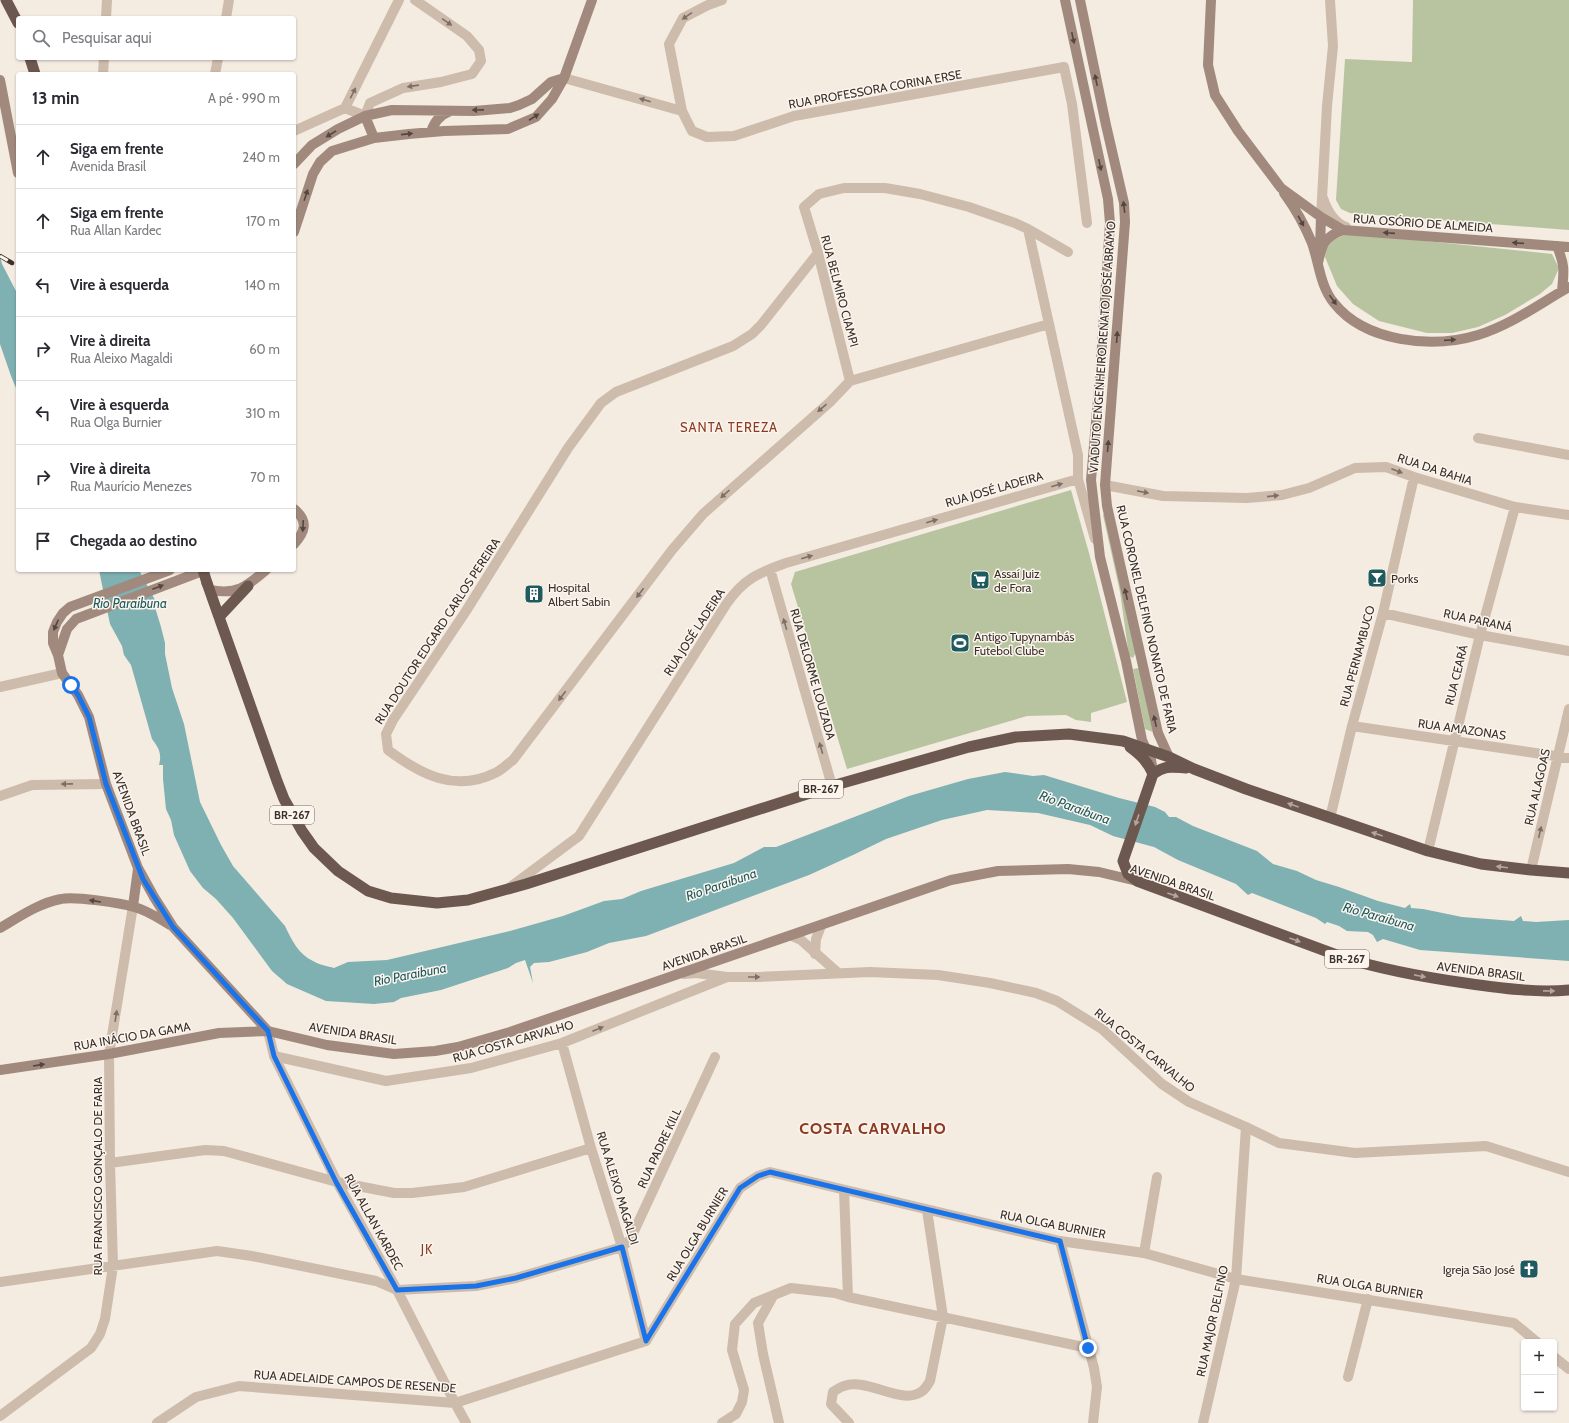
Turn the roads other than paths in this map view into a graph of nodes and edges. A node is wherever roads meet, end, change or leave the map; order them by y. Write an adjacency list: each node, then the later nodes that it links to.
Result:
1 (6, 0): 14 (highway)
2 (107, 0): 12 (street)
3 (229, 0): 13 (street)
4 (399, 0): 23 (street, one-way to 4)
5 (415, 0): 26 (street, one-way to 26)
6 (592, 0): 21 (main road)
7 (722, 0): 25 (street, RUA PROFESSORA CORINA ERSE, one-way to 25)
8 (1065, 0): 58 (main road, VIADUTO ENGENHEIRO RENATO JOSÉ ABRAMO, one-way to 58)
9 (1080, 0): 53 (main road, VIADUTO ENGENHEIRO RENATO JOSÉ ABRAMO, one-way to 9)
10 (1211, 0): 32 (main road, RUA OSÓRIO DE ALMEIDA)
11 (1330, 0): 33 (street)
12 (106, 16)
13 (226, 16)
14 (16, 19)
15 (31, 60): 18 (highway)
16 (104, 60): 19 (street)
17 (218, 60): 20 (street)
18 (34, 72)
19 (102, 72)
20 (215, 72)
21 (564, 78): 24 (main road, one-way to 24); 25 (street, one-way to 21); 28 (main road, one-way to 21)
22 (0, 80): 31 (main road)
23 (345, 108): 26 (street); 27 (street)
24 (454, 110): 26 (main road); 28 (main road)
25 (682, 111): 35 (street, RUA PROFESSORA CORINA ERSE)
26 (366, 116): 29 (main road); 30 (main road, one-way to 30)
27 (296, 130)
28 (430, 132): 29 (main road, one-way to 28)
29 (374, 138): 36 (main road, one-way to 29)
30 (296, 162)
31 (16, 163)
32 (1281, 188): 34 (main road, RUA OSÓRIO DE ALMEIDA); 45 (main road, one-way to 45)
33 (1322, 195): 34 (street); 39 (street)
34 (1321, 217): 38 (main road, RUA OSÓRIO DE ALMEIDA); 44 (main road)
35 (1087, 223)
36 (296, 226)
37 (1028, 229): 42 (street); 43 (street, RUA BELMIRO CIAMPI); 47 (street)
38 (1343, 230): 39 (main road, RUA OSÓRIO DE ALMEIDA); 44 (main road)
39 (1355, 231): 40 (main road, RUA OSÓRIO DE ALMEIDA, one-way to 39)
40 (1557, 246): 41 (main road, RUA OSÓRIO DE ALMEIDA); 46 (main road)
41 (1569, 247)
42 (1068, 252)
43 (818, 253): 48 (street, RUA BELMIRO CIAMPI); 48 (street, RUA DOUTOR EDGARD CARLOS PEREIRA, one-way to 43)
44 (1320, 253): 45 (main road)
45 (1317, 265): 46 (main road, one-way to 46)
46 (1566, 289)
47 (1048, 324): 48 (street); 52 (street)
48 (850, 381)
49 (1478, 438): 50 (street)
50 (1569, 455)
51 (1414, 477): 53 (street, RUA DA BAHIA, one-way to 51); 54 (street, RUA DA BAHIA); 66 (street, RUA PERNAMBUCO)
52 (1078, 479): 58 (street); 59 (street, RUA JOSÉ LADEIRA, one-way to 52)
53 (1105, 485): 71 (main road, RUA CORONEL DELFINO NONATO DE FARIA, one-way to 53)
54 (1515, 507): 56 (street, RUA DA BAHIA); 68 (street, RUA CEARÁ)
55 (296, 511): 57 (main road, one-way to 57)
56 (1569, 515)
57 (296, 541)
58 (1100, 557): 72 (main road)
59 (770, 569): 86 (street, RUA DELORME LOUZADA, one-way to 59); 96 (street, RUA JOSÉ LADEIRA)
60 (164, 572): 70 (main road, AVENIDA BRASIL, one-way to 70)
61 (198, 572): 70 (main road, one-way to 61)
62 (205, 572): 64 (highway, BR-267, bridge)
63 (264, 572): 65 (main road)
64 (209, 586): 65 (main road); 67 (highway, BR-267)
65 (248, 586): 67 (highway)
66 (1383, 613): 68 (street, RUA PARANÁ); 76 (street, RUA PERNAMBUCO)
67 (219, 617): 96 (highway, BR-267)
68 (1480, 635): 69 (street, RUA PARANÁ); 78 (street, RUA CEARÁ)
69 (1569, 651)
70 (58, 655): 73 (main road, AVENIDA BRASIL)
71 (1141, 657): 72 (main road); 80 (main road, RUA CORONEL DELFINO NONATO DE FARIA, one-way to 71)
72 (1126, 661): 79 (main road)
73 (62, 673): 74 (street); 85 (main road, AVENIDA BRASIL)
74 (0, 687)
75 (1569, 708): 81 (street, RUA ALAGOAS)
76 (1352, 726): 78 (street, RUA AMAZONAS); 88 (street, RUA PERNAMBUCO)
77 (1123, 741): 79 (highway, BR-267); 84 (highway); 86 (highway, BR-267)
78 (1454, 741): 81 (street, RUA AMAZONAS); 89 (street, RUA CEARÁ)
79 (1147, 749): 80 (highway, BR-267); 84 (main road)
80 (1169, 757): 83 (highway, BR-267)
81 (1558, 757): 82 (street, RUA AMAZONAS); 92 (street, RUA ALAGOAS, one-way to 81)
82 (1569, 758)
83 (1194, 769): 84 (highway); 88 (highway, BR-267, one-way to 83)
84 (1153, 774): 90 (highway, one-way to 90)
85 (106, 784): 87 (street, one-way to 87); 91 (main road, AVENIDA BRASIL)
86 (832, 786): 96 (highway, BR-267)
87 (0, 796)
88 (1330, 818): 89 (highway, BR-267, one-way to 88)
89 (1428, 851): 92 (highway, BR-267, one-way to 89)
90 (1124, 858): 93 (main road); 95 (highway)
91 (138, 868): 97 (main road); 99 (main road, AVENIDA BRASIL)
92 (1531, 870): 94 (highway, BR-267)
93 (1099, 872): 95 (main road, AVENIDA BRASIL); 98 (main road, AVENIDA BRASIL)
94 (1569, 873)
95 (1137, 881): 106 (highway, AVENIDA BRASIL / BR-267, one-way to 106)
96 (507, 890)
97 (134, 906): 99 (main road); 100 (main road, one-way to 100); 111 (street, RUA FRANCISCO GONÇALO DE FARIA, one-way to 97)
98 (821, 926): 101 (main road, AVENIDA BRASIL); 102 (street)
99 (173, 927): 107 (main road, AVENIDA BRASIL)
100 (0, 928)
101 (792, 936): 102 (street); 104 (main road, AVENIDA BRASIL)
102 (815, 954): 103 (street)
103 (837, 972): 105 (street, RUA COSTA CARVALHO, one-way to 103); 115 (street, RUA COSTA CARVALHO)
104 (674, 976): 105 (street, RUA COSTA CARVALHO); 109 (main road, AVENIDA BRASIL)
105 (727, 977): 110 (street, RUA COSTA CARVALHO, one-way to 105)
106 (1569, 990)
107 (254, 1014): 108 (main road); 109 (main road, AVENIDA BRASIL)
108 (244, 1031): 109 (main road, RUA INÁCIO DA GAMA); 111 (main road, RUA INÁCIO DA GAMA)
109 (268, 1031): 112 (street, RUA ALLAN KARDEC)
110 (562, 1043): 112 (street, RUA COSTA CARVALHO); 116 (street, RUA ALEIXO MAGALDI)
111 (109, 1054): 114 (main road, RUA INÁCIO DA GAMA, one-way to 111); 117 (street, RUA FRANCISCO GONÇALO DE FARIA)
112 (274, 1056): 120 (street, RUA ALLAN KARDEC)
113 (716, 1057): 124 (street, RUA PADRE KILL)
114 (0, 1070)
115 (1246, 1127): 118 (street, RUA COSTA CARVALHO); 127 (street, RUA MAJOR DELFINO)
116 (591, 1148): 120 (street); 124 (street, RUA ALEIXO MAGALDI)
117 (110, 1163): 120 (street); 126 (street, RUA FRANCISCO GONÇALO DE FARIA)
118 (1569, 1172)
119 (1157, 1177): 125 (street)
120 (336, 1182): 129 (street, RUA ALLAN KARDEC)
121 (844, 1190): 122 (street, RUA OLGA BURNIER); 131 (street); 135 (street, RUA OLGA BURNIER)
122 (927, 1210): 123 (street, RUA OLGA BURNIER); 133 (street)
123 (1060, 1241): 125 (street, RUA OLGA BURNIER); 136 (street)
124 (622, 1247): 129 (street); 135 (street, RUA ALEIXO MAGALDI)
125 (1144, 1253): 127 (street, RUA OLGA BURNIER)
126 (113, 1266): 128 (street); 129 (street); 141 (street, RUA FRANCISCO GONÇALO DE FARIA)
127 (1236, 1279): 132 (street, RUA OLGA BURNIER); 148 (street, RUA MAJOR DELFINO)
128 (0, 1282)
129 (397, 1290): 140 (street, RUA ALLAN KARDEC)
130 (773, 1296): 131 (street); 144 (street); 145 (street)
131 (848, 1297): 133 (street)
132 (1368, 1299): 134 (street, RUA OLGA BURNIER); 139 (street)
133 (943, 1317): 136 (street); 146 (street)
134 (1534, 1339)
135 (646, 1341): 140 (street, RUA ADELAIDE CAMPOS DE RESENDE)
136 (1088, 1348): 147 (street)
137 (1557, 1359): 138 (street)
138 (1569, 1369)
139 (1348, 1376)
140 (455, 1403): 142 (street, RUA ADELAIDE CAMPOS DE RESENDE); 143 (street, RUA ALLAN KARDEC)
141 (0, 1416)
142 (157, 1423)
143 (466, 1423)
144 (722, 1423)
145 (779, 1423)
146 (849, 1423)
147 (1093, 1423)
148 (1203, 1423)

